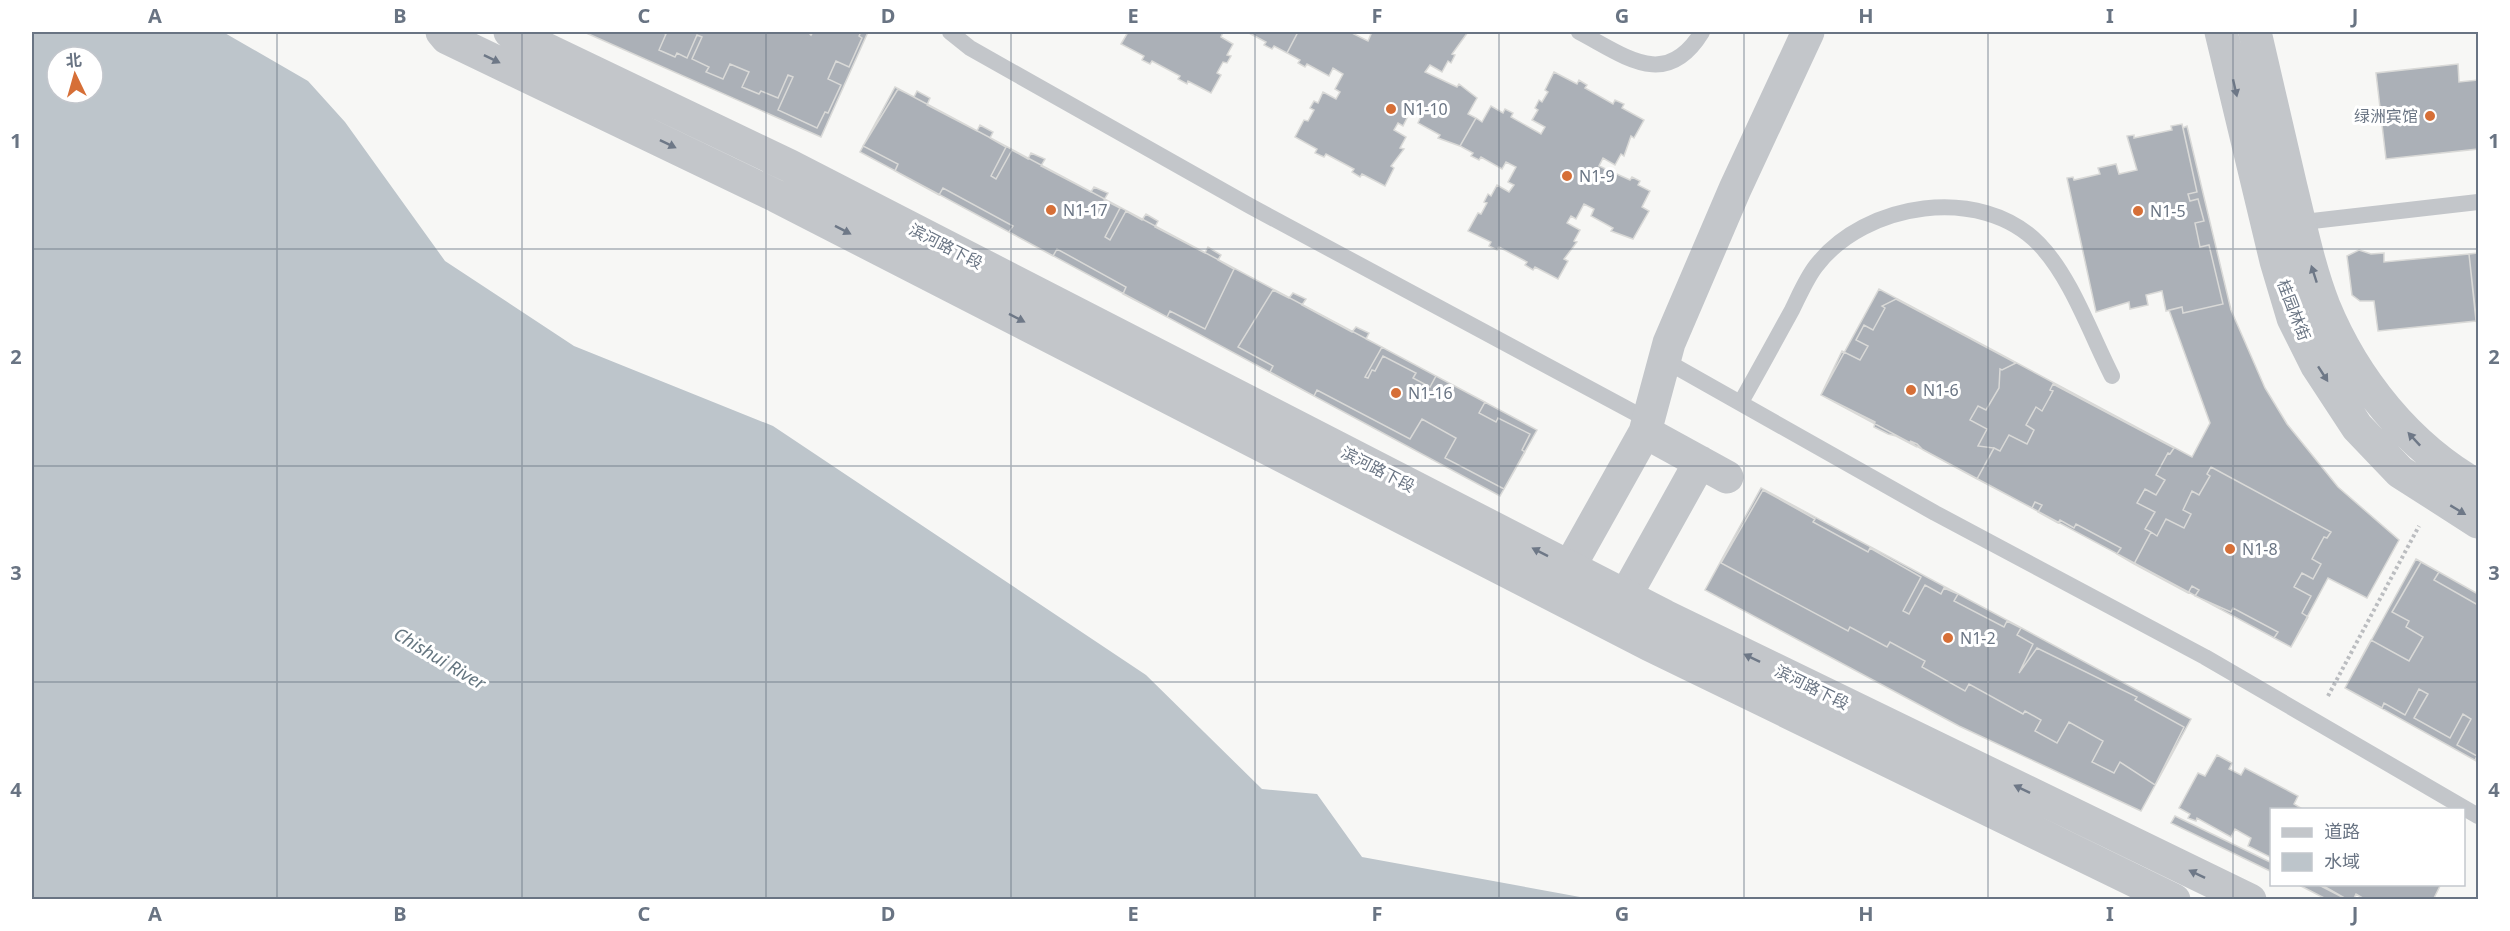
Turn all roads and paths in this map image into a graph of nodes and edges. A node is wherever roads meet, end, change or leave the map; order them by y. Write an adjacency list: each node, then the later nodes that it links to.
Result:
1 (442, 32): 20 (street, 滨河路下段, one-way to 20)
2 (510, 32): 19 (street, 滨河路下段, one-way to 2)
3 (950, 32): 15 (lane)
4 (1579, 32): 5 (lane)
5 (1702, 32)
6 (1808, 32): 12 (street)
7 (2221, 32): 11 (street, 桂园林街, one-way to 11)
8 (2255, 32): 10 (street, 桂园林街)
9 (2478, 202): 10 (lane)
10 (2300, 222): 11 (lane); 16 (street, 桂园林街, one-way to 10)
11 (2267, 227): 18 (street, 桂园林街, one-way to 18)
12 (1664, 360): 14 (lane); 15 (street)
13 (2112, 376): 14 (lane)
14 (1741, 402): 24 (lane)
15 (1647, 426): 19 (street); 21 (street)
16 (2478, 486)
17 (2424, 516): 23 (path)
18 (2478, 522)
19 (1569, 567): 20 (street); 21 (street, 滨河路下段)
20 (1553, 596): 22 (street, 滨河路下段)
21 (1626, 596): 22 (street); 28 (street, 滨河路下段, one-way to 21)
22 (1609, 624): 27 (street, 滨河路下段)
23 (2327, 698)
24 (2464, 808)
25 (2465, 808): 26 (lane)
26 (2478, 816)
27 (2174, 900)
28 (2250, 900)

